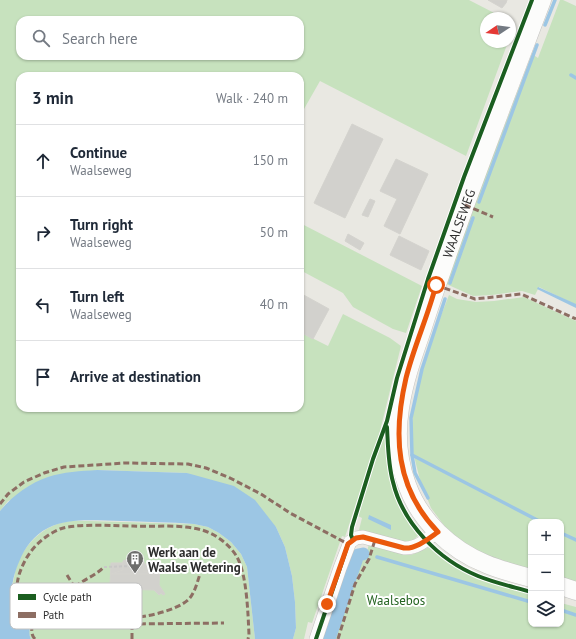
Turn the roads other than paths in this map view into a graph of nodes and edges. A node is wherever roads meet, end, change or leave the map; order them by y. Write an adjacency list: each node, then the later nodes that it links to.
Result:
1 (542, 0): 2 (street, WAALSEWEG)
2 (438, 532): 3 (street, WAALSEWEG); 6 (street)
3 (528, 577)
4 (564, 587): 5 (street)
5 (576, 591)
6 (316, 639)

